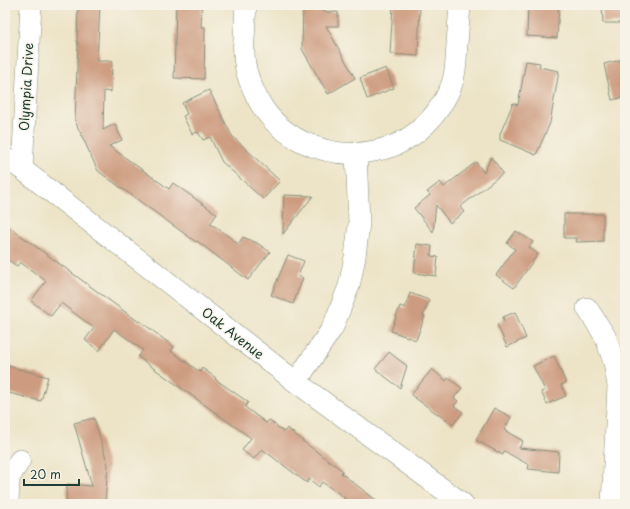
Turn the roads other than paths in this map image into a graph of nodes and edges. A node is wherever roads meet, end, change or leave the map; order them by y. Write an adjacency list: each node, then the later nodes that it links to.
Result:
1 (31, 5): 5 (street, Olympia Drive)
2 (246, 5): 4 (street)
3 (460, 5): 4 (street)
4 (356, 153): 7 (street)
5 (14, 163): 7 (street, Oak Avenue)
6 (586, 308): 11 (street)
7 (296, 382): 10 (street, Oak Avenue)
8 (20, 460): 9 (street)
9 (8, 504)
10 (463, 504)
11 (612, 504)

